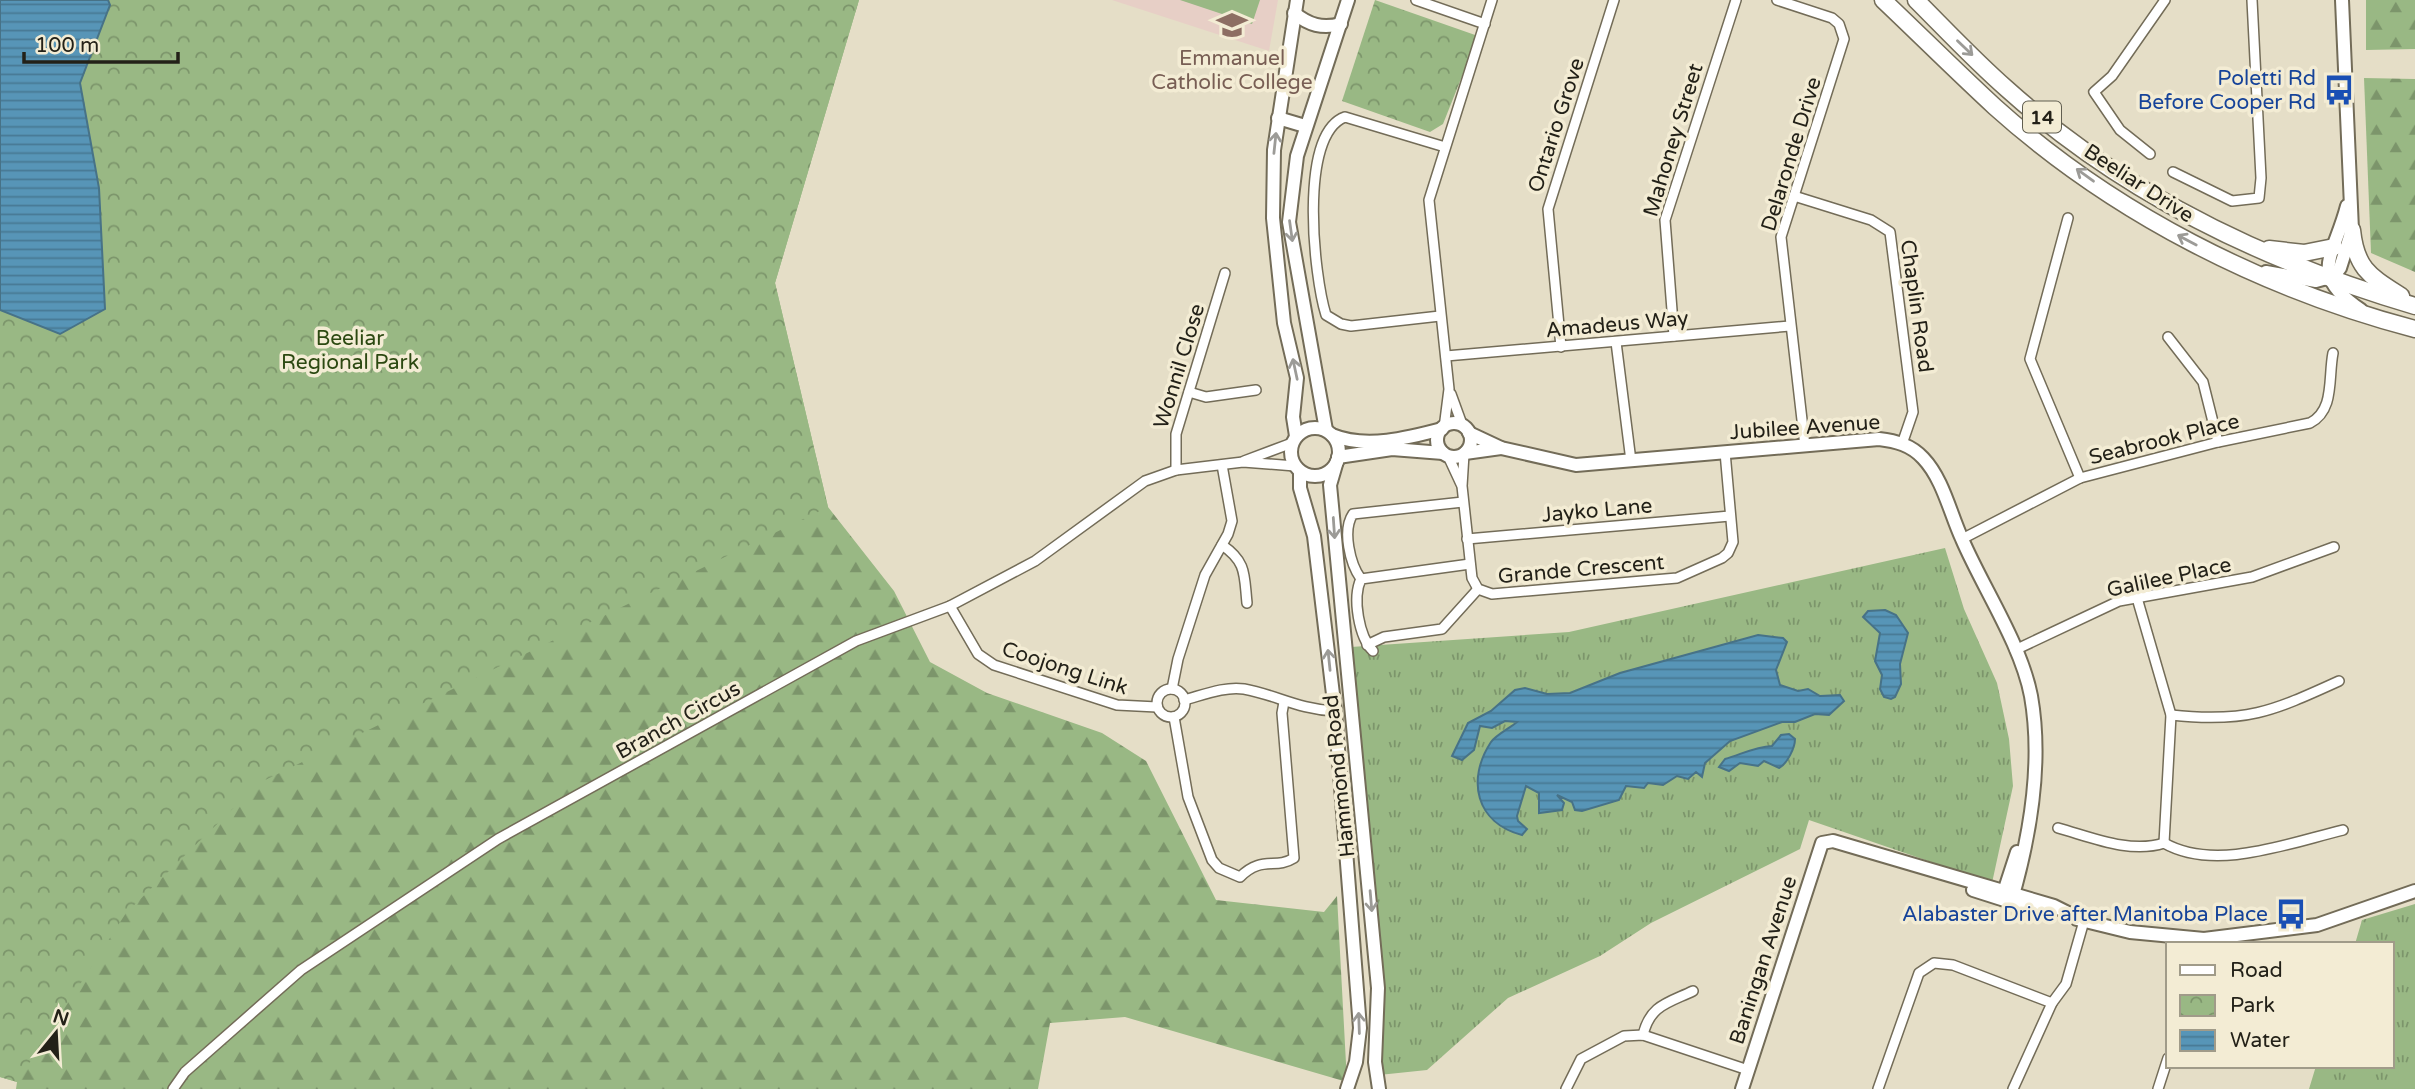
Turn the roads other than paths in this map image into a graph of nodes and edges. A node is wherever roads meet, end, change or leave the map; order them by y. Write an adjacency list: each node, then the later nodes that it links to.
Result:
1 (1348, 0): 13 (main road)
2 (1416, 0): 14 (street)
3 (1493, 0): 14 (street)
4 (1614, 0): 37 (street, Ontario Grove)
5 (1736, 0): 34 (street, Mahoney Street)
6 (1777, 0): 20 (street, Delaronde Drive)
7 (1883, 0): 26 (highway, Beeliar Drive / 14, one-way to 7)
8 (1916, 0): 24 (highway, Beeliar Drive / 14, one-way to 24)
9 (2165, 0): 18 (street)
10 (2252, 0): 19 (street)
11 (2342, 0): 21 (main road)
12 (1295, 7): 13 (main road); 15 (main road)
13 (1340, 24): 16 (main road)
14 (1485, 24): 17 (street)
15 (1278, 118): 16 (main road); 46 (main road, one-way to 15)
16 (1305, 126): 45 (main road, one-way to 45)
17 (1445, 147): 30 (street); 30 (street)
18 (2150, 154)
19 (2173, 172)
20 (1794, 196): 32 (street, Delaronde Drive); 48 (street, Chaplin Road)
21 (2350, 196): 23 (main road); 25 (main road)
22 (2068, 219): 60 (street)
23 (2352, 230): 28 (main road); 29 (highway)
24 (2249, 247): 25 (highway); 28 (highway, Beeliar Drive / 14)
25 (2334, 247): 28 (main road)
26 (2234, 264): 28 (main road); 31 (highway, Beeliar Drive / 14)
27 (1225, 273): 42 (street, Wonnil Close)
28 (2328, 278): 29 (highway, Beeliar Drive / 14); 31 (main road)
29 (2415, 306)
30 (1440, 316): 39 (street)
31 (2374, 318): 33 (highway, Beeliar Drive / 14)
32 (1790, 326): 34 (street, Amadeus Way); 49 (street, Delaronde Drive)
33 (2415, 329)
34 (1674, 336): 36 (street, Amadeus Way)
35 (2168, 337): 47 (street)
36 (1616, 342): 37 (street, Amadeus Way); 55 (street)
37 (1561, 347): 39 (street, Amadeus Way)
38 (2333, 353): 47 (street, Seabrook Place)
39 (1446, 356): 40 (street)
40 (1449, 389): 43 (street); 44 (street)
41 (1256, 390): 42 (street)
42 (1189, 392): 59 (street, Wonnil Close)
43 (1443, 428): 44 (main road); 45 (main road); 53 (main road)
44 (1466, 430): 50 (main road, Jubilee Avenue); 52 (main road)
45 (1329, 432): 46 (main road); 54 (main road)
46 (1294, 440): 56 (street, Branch Circus); 58 (main road)
47 (2218, 442): 60 (street, Seabrook Place)
48 (1902, 444): 49 (main road, Jubilee Avenue); 65 (main road, Jubilee Avenue)
49 (1805, 446): 51 (main road, Jubilee Avenue)
50 (1501, 448): 52 (main road, Jubilee Avenue); 55 (main road, Jubilee Avenue)
51 (1725, 452): 55 (main road, Jubilee Avenue); 63 (street, Grande Crescent)
52 (1464, 453): 53 (main road); 61 (street, Grande Crescent)
53 (1446, 454): 54 (main road); 61 (street, Grande Crescent)
54 (1338, 459): 58 (main road); 97 (main road, Hammond Road, one-way to 97)
55 (1632, 461)
56 (1243, 462): 57 (street, Branch Circus); 58 (street, Branch Circus)
57 (1222, 465): 59 (street, Branch Circus); 66 (street)
58 (1297, 469): 80 (main road, Hammond Road, one-way to 58)
59 (1176, 470): 73 (street, Branch Circus)
60 (2080, 478): 65 (street, Seabrook Place)
61 (1461, 486): 62 (street, Grande Crescent)
62 (1463, 502): 64 (street, Grande Crescent); 69 (street)
63 (1730, 516): 64 (street, Jayko Lane); 70 (street, Grande Crescent)
64 (1467, 539): 68 (street, Grande Crescent)
65 (1962, 539): 74 (main road, Jubilee Avenue)
66 (1222, 545): 72 (street); 76 (street)
67 (2334, 547): 71 (street, Galilee Place)
68 (1470, 564): 69 (street); 70 (street, Grande Crescent)
69 (1361, 579): 70 (street)
70 (1478, 589)
71 (2137, 598): 74 (street, Galilee Place); 81 (street)
72 (1247, 603)
73 (950, 606): 79 (street, Coojong Link); 95 (street, Branch Circus)
74 (2015, 650): 87 (main road, Jubilee Avenue)
75 (2339, 681): 81 (street)
76 (1172, 689): 77 (street); 79 (street)
77 (1184, 700): 78 (street); 82 (street)
78 (1284, 702): 80 (street); 82 (street)
79 (1157, 707): 82 (street)
80 (1335, 711): 96 (main road, Hammond Road, one-way to 80)
81 (2171, 716): 85 (street)
82 (1174, 717)
83 (2058, 828): 85 (street)
84 (2343, 830): 85 (street)
85 (2164, 843)
86 (2415, 891): 89 (main road)
87 (2008, 897): 88 (main road); 94 (main road, Baningan Avenue)
88 (2084, 921): 89 (main road); 91 (street)
89 (2203, 942)
90 (1693, 991): 92 (street)
91 (2052, 1003): 100 (street); 101 (street)
92 (1643, 1035): 94 (street); 98 (street)
93 (2166, 1064): 102 (street)
94 (1748, 1070): 99 (main road, Baningan Avenue)
95 (173, 1089)
96 (1347, 1089)
97 (1379, 1089)
98 (1566, 1089)
99 (1742, 1089)
100 (1878, 1089)
101 (2013, 1089)
102 (2158, 1089)

